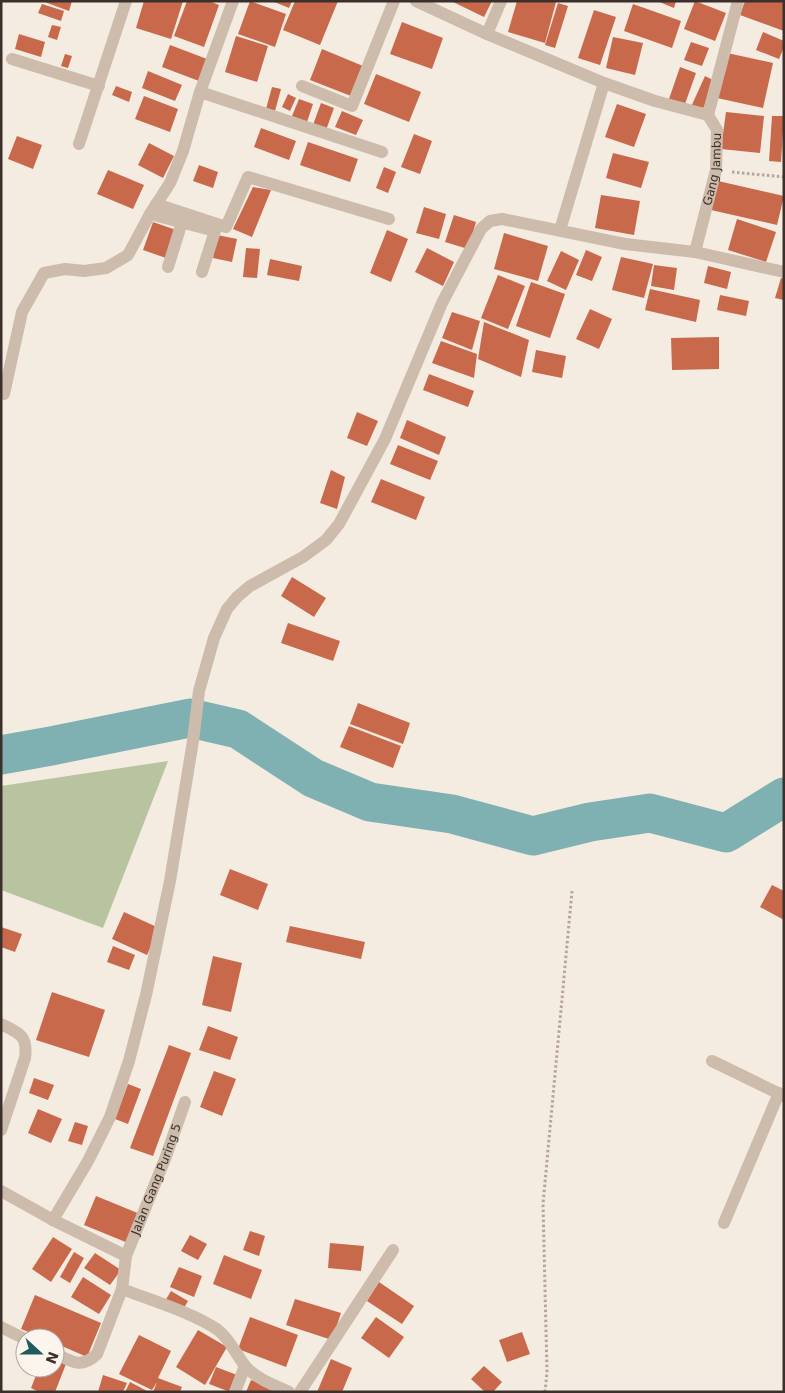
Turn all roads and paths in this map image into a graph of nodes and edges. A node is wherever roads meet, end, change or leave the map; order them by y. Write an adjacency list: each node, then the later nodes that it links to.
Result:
1 (126, 1): 10 (street)
2 (233, 1): 12 (street)
3 (394, 1): 11 (street)
4 (416, 1): 7 (street)
5 (501, 1): 7 (street)
6 (738, 1): 13 (street, Gang Jambu)
7 (487, 34): 9 (street)
8 (12, 59): 10 (street)
9 (604, 83): 13 (street); 21 (street)
10 (99, 86): 14 (street)
11 (302, 86)
12 (200, 92): 15 (street); 18 (street)
13 (708, 115): 16 (street, Gang Jambu)
14 (79, 144)
15 (382, 152)
16 (716, 170): 17 (path); 22 (street, Gang Jambu)
17 (784, 177)
18 (153, 209): 19 (street); 20 (street); 26 (street)
19 (389, 219)
20 (182, 222): 23 (street); 24 (street)
21 (560, 230): 22 (street); 34 (street)
22 (695, 252): 25 (street)
23 (168, 267)
24 (202, 272)
25 (784, 272)
26 (4, 394)
27 (572, 891): 46 (path)
28 (1, 1024): 32 (street)
29 (712, 1061): 30 (street)
30 (781, 1094): 35 (street)
31 (185, 1102): 37 (street, Jalan Gang Puring 5)
32 (1, 1130)
33 (1, 1191): 34 (street)
34 (53, 1220): 37 (street)
35 (724, 1223)
36 (393, 1250): 45 (street)
37 (126, 1256): 38 (street, Jalan Gang Puring 5)
38 (122, 1290): 41 (street, Jalan Gang Puring 5); 42 (street)
39 (1, 1327): 40 (street)
40 (15, 1333)
41 (65, 1359)
42 (245, 1366): 43 (street); 44 (street)
43 (235, 1392)
44 (289, 1392)
45 (300, 1392)
46 (544, 1392)

